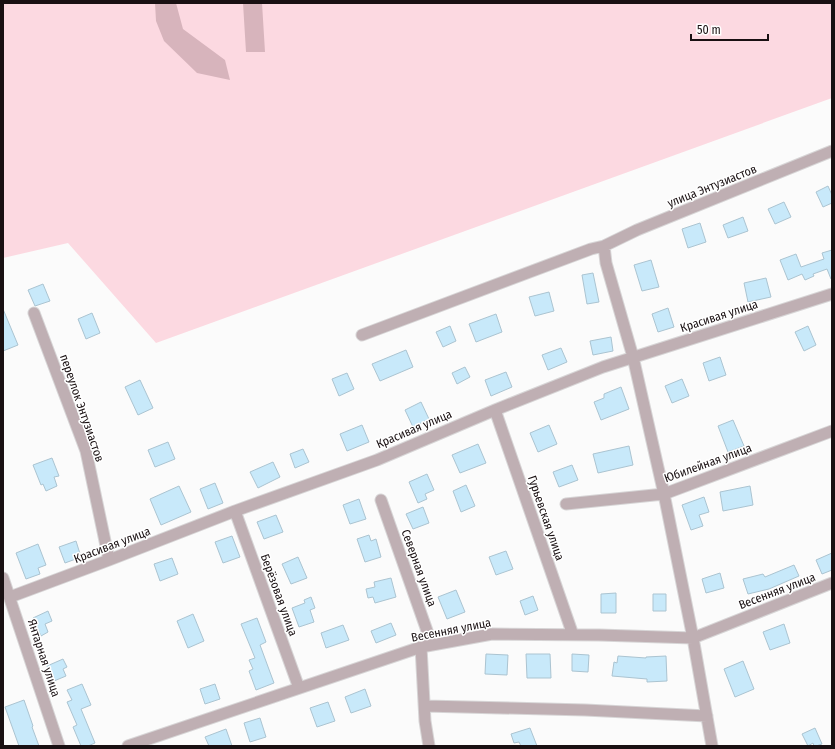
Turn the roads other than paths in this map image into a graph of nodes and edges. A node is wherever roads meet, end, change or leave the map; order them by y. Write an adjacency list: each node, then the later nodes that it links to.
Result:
1 (832, 151): 2 (street, улица Энтузиастов)
2 (604, 246): 5 (street, улица Энтузиастов); 6 (street)
3 (832, 294): 6 (street, Красивая улица)
4 (34, 313): 13 (street, переулок Энтузиастов)
5 (362, 336)
6 (633, 357): 7 (street, Красивая улица); 9 (street)
7 (495, 410): 12 (street, Красивая улица); 17 (street, Гурьевская улица)
8 (832, 431): 9 (street, Юбилейная улица)
9 (664, 494): 11 (street, Юбилейная улица); 18 (street)
10 (381, 500): 19 (street, Северная улица)
11 (566, 504)
12 (235, 510): 13 (street, Красивая улица); 20 (street, Берёзовая улица)
13 (109, 560): 16 (street, Красивая улица)
14 (3, 578): 16 (street, Янтарная улица)
15 (832, 584): 18 (street, Весенняя улица)
16 (10, 597): 23 (street, Янтарная улица)
17 (573, 635): 18 (street, Весенняя улица); 19 (street, Весенняя улица)
18 (693, 638): 22 (street)
19 (427, 646): 20 (street, Весенняя улица); 21 (street, Северная улица)
20 (299, 688): 24 (street, Весенняя улица)
21 (425, 706): 22 (street); 25 (street, Северная улица)
22 (707, 716): 26 (street)
23 (60, 746)
24 (128, 746)
25 (430, 746)
26 (712, 746)

